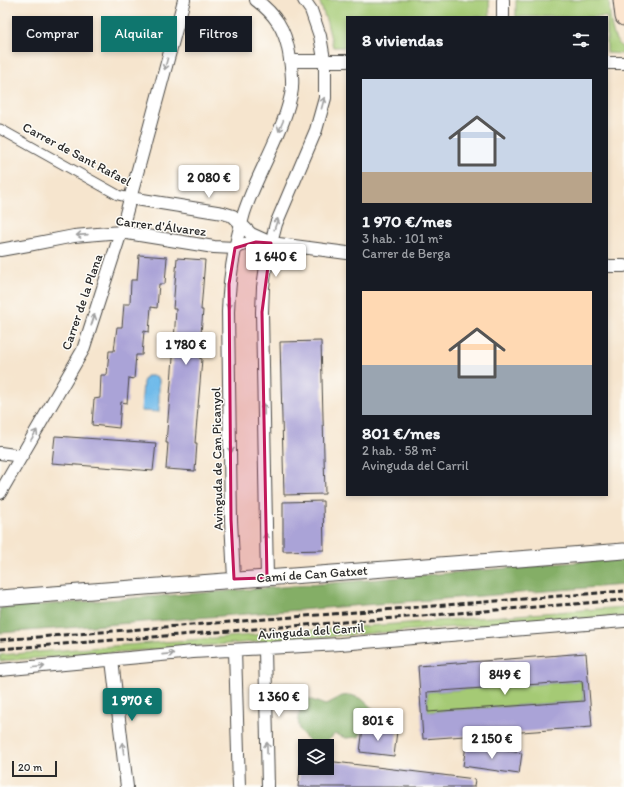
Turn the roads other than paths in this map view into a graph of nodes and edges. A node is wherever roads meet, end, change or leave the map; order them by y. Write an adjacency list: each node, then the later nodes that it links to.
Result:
1 (184, 0): 14 (street, Carrer de la Plana, one-way to 14)
2 (256, 0): 10 (street, Avinguda de Can Picanyol)
3 (304, 0): 8 (street)
4 (503, 0): 6 (street)
5 (622, 0): 7 (main road)
6 (503, 16)
7 (624, 17)
8 (324, 60): 9 (street); 10 (street); 17 (street, one-way to 8)
9 (346, 60)
10 (290, 61): 15 (street, Avinguda de Can Picanyol, one-way to 15)
11 (608, 63): 12 (street)
12 (624, 63)
13 (0, 129): 14 (street, Carrer de Sant Rafael)
14 (130, 198): 15 (street, Carrer de Sant Rafael); 16 (street, Carrer de la Plana)
15 (241, 224): 17 (street, Carrer de Sant Rafael); 18 (street, Avinguda de Can Picanyol)
16 (121, 232): 18 (street, Carrer d'Álvarez); 19 (street, Carrer d'Álvarez, one-way to 19); 24 (street, Carrer de la Plana, one-way to 16)
17 (271, 244): 18 (street, Carrer d'Álvarez); 20 (street, Carrer de Sant Rafael); 27 (street, one-way to 17)
18 (235, 248): 28 (street, Avinguda de Can Picanyol, one-way to 28)
19 (0, 250)
20 (346, 253)
21 (608, 266): 22 (street)
22 (624, 266)
23 (0, 453): 24 (street)
24 (22, 456): 25 (street, Carrer de la Plana)
25 (0, 493)
26 (624, 551): 27 (street, Camí de Can Gatxet)
27 (267, 578): 28 (street, Camí de Can Gatxet)
28 (234, 579): 29 (street, Camí de Can Gatxet)
29 (0, 598)
30 (624, 621): 31 (street, Avinguda del Carril)
31 (265, 649): 32 (street, Avinguda del Carril); 37 (street, one-way to 31)
32 (234, 650): 33 (street, Avinguda del Carril, one-way to 32); 36 (street)
33 (112, 660): 34 (street, Avinguda del Carril, one-way to 33); 35 (street, one-way to 33)
34 (0, 670)
35 (127, 787)
36 (239, 787)
37 (268, 787)

